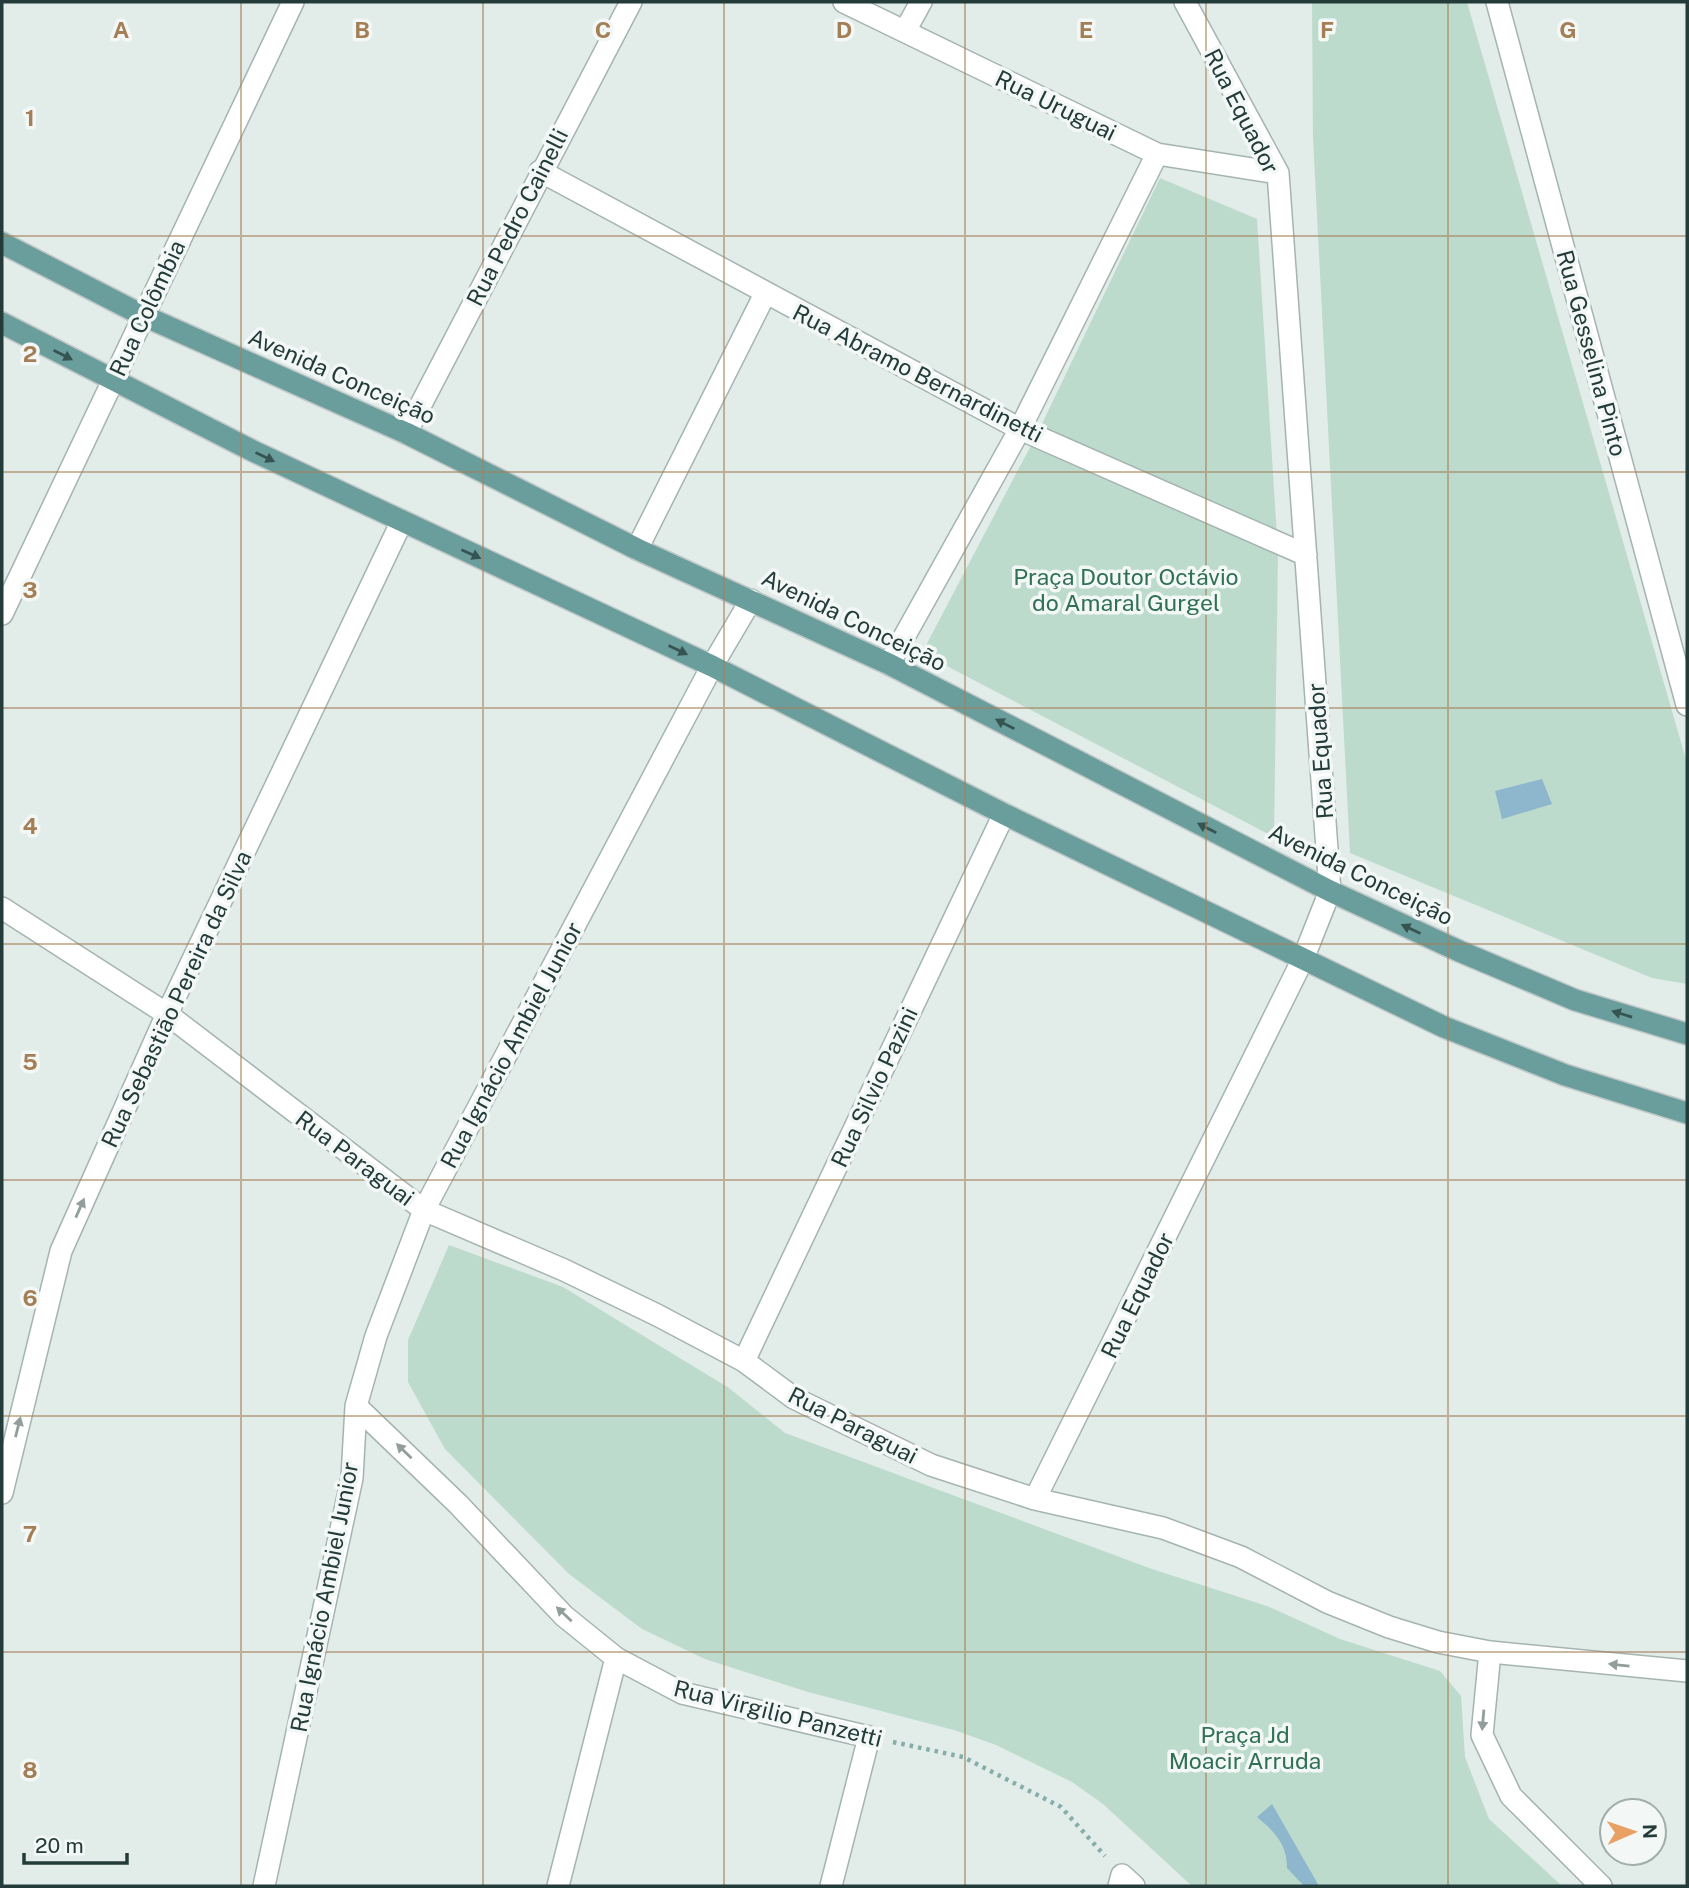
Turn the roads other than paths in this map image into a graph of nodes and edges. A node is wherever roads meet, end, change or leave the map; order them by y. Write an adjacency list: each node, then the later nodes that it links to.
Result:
1 (293, 2): 13 (street, Rua Colômbia)
2 (631, 2): 9 (street, Rua Pedro Cainelli)
3 (844, 2): 7 (street, Rua Uruguai)
4 (921, 2): 7 (street)
5 (1185, 2): 10 (street, Rua Equador)
6 (1497, 2): 25 (street, Rua Gesselina Pinto)
7 (905, 32): 8 (street, Rua Uruguai)
8 (1157, 154): 10 (street, Rua Uruguai); 16 (street)
9 (540, 171): 12 (street, Rua Abramo Bernardinetti); 17 (street, Rua Pedro Cainelli)
10 (1278, 173): 20 (street, Rua Equador)
11 (2, 243): 13 (main road, Avenida Conceição)
12 (765, 294): 16 (street, Rua Abramo Bernardinetti); 19 (street)
13 (142, 315): 15 (street, Rua Colômbia); 17 (main road, Avenida Conceição)
14 (2, 323): 15 (main road, one-way to 15)
15 (114, 381): 18 (main road, one-way to 18); 22 (street, Rua Colômbia)
16 (1020, 429): 20 (street, Rua Abramo Bernardinetti); 23 (street)
17 (405, 433): 19 (main road, Avenida Conceição)
18 (401, 523): 24 (main road, one-way to 24); 30 (street, Rua Sebastião Pereira da Silva)
19 (637, 549): 21 (main road, Avenida Conceição)
20 (1306, 555): 27 (street, Rua Equador)
21 (751, 600): 23 (main road, Avenida Conceição); 24 (street, Rua Ignácio Ambiel Junior)
22 (2, 614)
23 (889, 664): 27 (main road, Avenida Conceição, one-way to 23)
24 (712, 666): 26 (main road); 33 (street, Rua Ignácio Ambiel Junior)
25 (1687, 705)
26 (1004, 814): 29 (main road); 34 (street, Rua Silvio Pazini)
27 (1330, 891): 29 (street, Rua Equador); 31 (main road, Avenida Conceição, one-way to 27)
28 (2, 908): 30 (street, Rua Paraguai)
29 (1303, 959): 32 (main road); 37 (street, Rua Equador)
30 (167, 1014): 33 (street, Rua Paraguai); 36 (street, Rua Sebastião Pereira da Silva, one-way to 30)
31 (1687, 1034)
32 (1687, 1113)
33 (424, 1210): 34 (street, Rua Paraguai); 35 (street, Rua Ignácio Ambiel Junior)
34 (744, 1361): 37 (street, Rua Paraguai)
35 (356, 1406): 39 (street, Rua Virgilio Panzetti, one-way to 35); 41 (street, Rua Ignácio Ambiel Junior)
36 (2, 1493)
37 (1035, 1499): 38 (street, Rua Paraguai)
38 (1490, 1652): 40 (street, Rua Paraguai, one-way to 38); 44 (street, one-way to 44)
39 (616, 1658): 42 (street); 43 (street, Rua Virgilio Panzetti)
40 (1687, 1671)
41 (264, 1886)
42 (558, 1886)
43 (831, 1886)
44 (1601, 1886)

